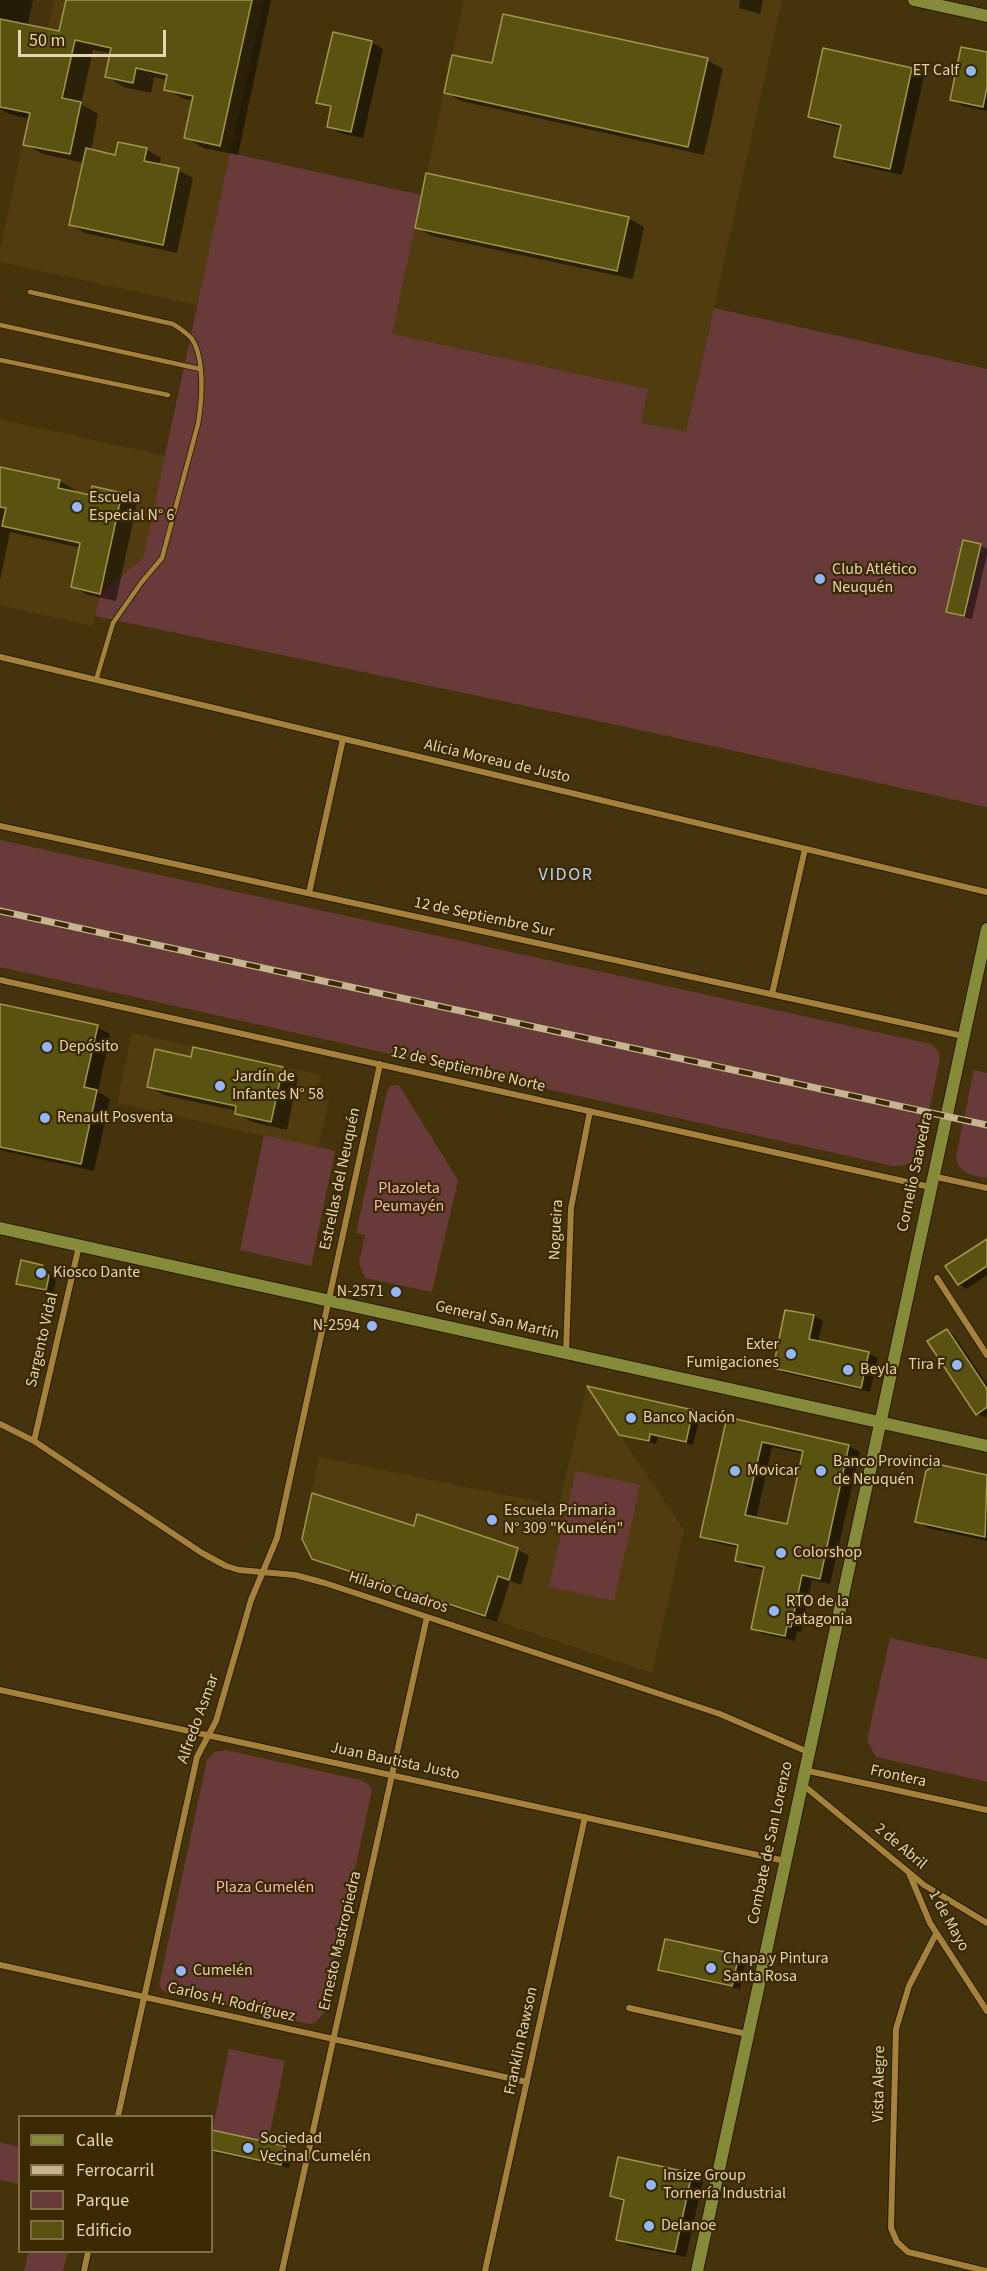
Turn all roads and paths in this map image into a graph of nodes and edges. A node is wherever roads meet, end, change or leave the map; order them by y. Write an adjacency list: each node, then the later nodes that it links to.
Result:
1 (914, 0): 2 (main road)
2 (987, 16)
3 (30, 292): 6 (lane)
4 (0, 325): 6 (lane)
5 (0, 360): 7 (lane)
6 (200, 369): 9 (lane)
7 (168, 395)
8 (0, 657): 9 (street, Alicia Moreau de Justo)
9 (96, 680): 10 (street, Alicia Moreau de Justo)
10 (343, 739): 12 (street, Alicia Moreau de Justo); 14 (street)
11 (0, 826): 14 (street, 12 de Septiembre Sur)
12 (805, 849): 13 (street, Alicia Moreau de Justo); 17 (street)
13 (987, 892)
14 (309, 893): 17 (street, 12 de Septiembre Sur)
15 (987, 929): 18 (main road, Cornelio Saavedra)
16 (0, 980): 19 (street, 12 de Septiembre Norte)
17 (772, 994): 18 (street, 12 de Septiembre Sur)
18 (963, 1036): 21 (main road, Cornelio Saavedra)
19 (380, 1064): 20 (street, 12 de Septiembre Norte); 26 (street, Estrellas del Neuquén)
20 (590, 1111): 21 (street, 12 de Septiembre Norte); 27 (street, Nogueira)
21 (931, 1181): 22 (street, 12 de Septiembre Norte); 29 (main road, Cornelio Saavedra)
22 (987, 1188)
23 (0, 1228): 24 (main road, General San Martín)
24 (79, 1245): 26 (main road, General San Martín); 31 (street, Sargento Vidal)
25 (937, 1278): 28 (street)
26 (328, 1300): 27 (main road, General San Martín); 33 (street, Alfredo Asmar)
27 (566, 1353): 29 (main road, General San Martín)
28 (987, 1355)
29 (879, 1422): 32 (main road, General San Martín); 37 (main road, Combate de San Lorenzo)
30 (0, 1424): 31 (street, Hilario Cuadros)
31 (34, 1441): 33 (street, Hilario Cuadros)
32 (987, 1446)
33 (263, 1572): 34 (street, Hilario Cuadros); 36 (street, Alfredo Asmar)
34 (428, 1617): 37 (street, Hilario Cuadros); 39 (street, Ernesto Mastropiedra)
35 (0, 1690): 36 (street, Juan Bautista Justo)
36 (208, 1736): 39 (street, Juan Bautista Justo); 48 (street, Alfredo Asmar)
37 (808, 1752): 38 (main road, Combate de San Lorenzo)
38 (804, 1770): 40 (main road, Combate de San Lorenzo); 41 (street, Frontera)
39 (392, 1775): 42 (street, Juan Bautista Justo); 52 (street, Ernesto Mastropiedra)
40 (802, 1783): 43 (main road, Combate de San Lorenzo); 44 (street, 2 de Abril)
41 (987, 1810)
42 (585, 1817): 43 (street, Juan Bautista Justo); 53 (street, Franklin Rawson)
43 (785, 1861): 51 (main road, Combate de San Lorenzo)
44 (909, 1872): 45 (street, 2 de Abril); 46 (street, 1 de Mayo)
45 (987, 1923)
46 (936, 1934): 50 (street, 1 de Mayo); 56 (street, Vista Alegre)
47 (0, 1965): 48 (street, Carlos H. Rodríguez)
48 (144, 1997): 52 (street, Carlos H. Rodríguez); 54 (street, Alfredo Asmar)
49 (629, 2008): 51 (street)
50 (987, 2011)
51 (747, 2034): 60 (main road, Combate de San Lorenzo)
52 (333, 2039): 53 (street, Carlos H. Rodríguez); 58 (street, Ernesto Mastropiedra)
53 (527, 2082): 59 (street, Franklin Rawson)
54 (118, 2115)
55 (88, 2253): 57 (street)
56 (942, 2262): 61 (street); 62 (street)
57 (84, 2271)
58 (282, 2271)
59 (485, 2271)
60 (696, 2271)
61 (939, 2271)
62 (986, 2271)

